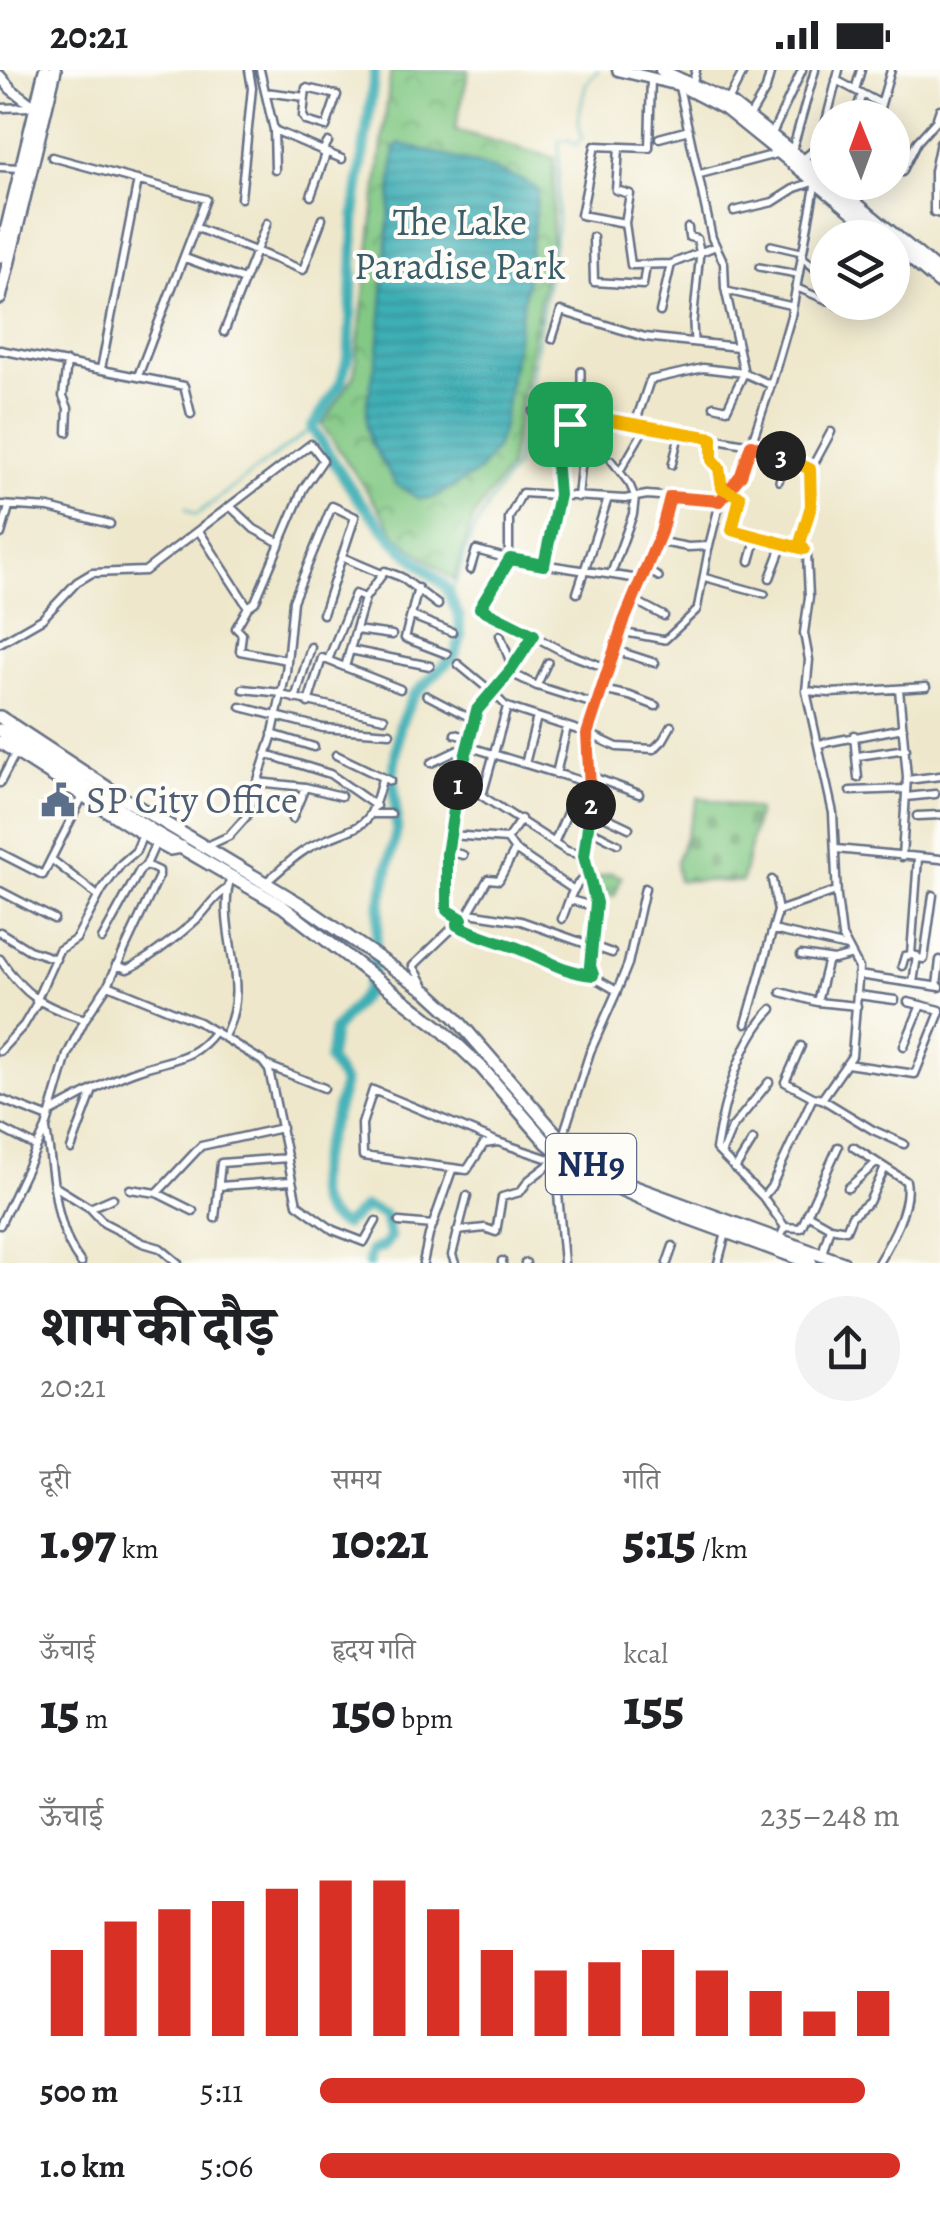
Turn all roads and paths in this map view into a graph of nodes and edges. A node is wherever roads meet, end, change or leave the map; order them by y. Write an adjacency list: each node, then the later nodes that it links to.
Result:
1 (45, 70): 27 (highway)
2 (55, 70): 27 (highway)
3 (249, 70): 54 (street)
4 (260, 70): 18 (street)
5 (618, 70): 13 (main road)
6 (744, 70): 25 (street)
7 (771, 70): 29 (street)
8 (802, 70): 32 (street)
9 (815, 70): 37 (street)
10 (839, 70): 16 (street)
11 (861, 70): 19 (street)
12 (891, 70): 24 (street)
13 (656, 73): 14 (main road); 17 (main road); 36 (street)
14 (694, 76): 25 (main road)
15 (1, 79): 27 (street)
16 (836, 80): 19 (street); 21 (street)
17 (678, 85): 25 (main road); 31 (street)
18 (264, 92): 20 (street); 30 (street)
19 (858, 92): 22 (street); 23 (street)
20 (305, 97): 20 (street)
21 (832, 100)
22 (857, 100)
23 (873, 100)
24 (882, 100)
25 (724, 101): 29 (main road); 37 (main road)
26 (0, 108): 27 (street)
27 (37, 108): 47 (highway); 82 (highway)
28 (940, 109): 41 (street)
29 (750, 116): 32 (main road)
30 (274, 130): 38 (street); 49 (street)
31 (689, 130): 33 (street); 50 (street)
32 (772, 134): 37 (main road)
33 (658, 138)
34 (328, 142): 38 (street)
35 (940, 142): 42 (street)
36 (619, 148): 65 (street); 65 (street)
37 (787, 152): 44 (main road); 48 (main road); 50 (street)
38 (324, 153): 43 (street); 53 (street)
39 (810, 154): 44 (street)
40 (52, 156): 51 (street)
41 (910, 156)
42 (938, 156): 61 (street)
43 (342, 158)
44 (803, 160): 46 (main road)
45 (0, 166): 47 (street)
46 (810, 166)
47 (22, 168): 74 (highway)
48 (810, 168)
49 (275, 170)
50 (700, 174): 70 (street)
51 (138, 180): 66 (street); 98 (street)
52 (810, 185): 60 (street)
53 (311, 196)
54 (241, 198)
55 (821, 200): 73 (street)
56 (847, 200): 59 (main road)
57 (847, 200): 59 (main road)
58 (857, 200): 59 (street)
59 (855, 208): 63 (main road); 81 (main road)
60 (734, 211)
61 (940, 214)
62 (322, 219): 71 (street)
63 (867, 220)
64 (267, 222): 71 (street)
65 (625, 223): 79 (street)
66 (197, 228): 71 (street); 76 (street)
67 (688, 228): 72 (street)
68 (593, 237): 79 (street)
69 (771, 245): 73 (street)
70 (716, 246): 72 (street); 87 (street)
71 (255, 251): 85 (street)
72 (700, 252): 78 (street); 94 (street)
73 (801, 254): 77 (street); 83 (street)
74 (0, 256)
75 (910, 256): 81 (main road)
76 (185, 258): 85 (street); 101 (street)
77 (810, 263)
78 (671, 264): 79 (street); 91 (street)
79 (646, 265)
80 (759, 267): 83 (street)
81 (927, 267): 84 (main road)
82 (3, 272): 89 (highway)
83 (797, 274): 86 (street)
84 (939, 276)
85 (244, 280): 92 (street)
86 (795, 286): 88 (street); 90 (street)
87 (726, 291): 90 (street); 95 (street)
88 (810, 293)
89 (0, 298)
90 (792, 306): 102 (street)
91 (660, 312)
92 (224, 332)
93 (552, 339): 94 (street)
94 (694, 341): 95 (street)
95 (738, 348): 100 (street)
96 (0, 350): 97 (street)
97 (67, 362): 98 (street); 111 (street)
98 (101, 369): 101 (street)
99 (580, 372): 107 (street)
100 (744, 373): 102 (street); 103 (street); 109 (street)
101 (138, 376): 105 (street)
102 (770, 385): 115 (street)
103 (714, 406)
104 (533, 412): 108 (street)
105 (191, 414)
106 (600, 420): 107 (street); 109 (street); 124 (street)
107 (581, 422): 108 (street)
108 (570, 424): 123 (street)
109 (635, 424): 110 (street)
110 (646, 426): 112 (street); 120 (street)
111 (67, 432)
112 (680, 432): 114 (street); 118 (street)
113 (832, 432): 119 (street)
114 (712, 438): 115 (street); 122 (street)
115 (751, 445): 116 (street); 122 (street)
116 (786, 458): 119 (street); 121 (street)
117 (611, 460): 120 (street)
118 (672, 465)
119 (810, 469): 140 (street)
120 (620, 471): 125 (street)
121 (779, 481)
122 (731, 490): 128 (street); 135 (street)
123 (559, 495): 124 (street); 142 (street); 144 (street)
124 (578, 496): 127 (street)
125 (635, 497): 126 (street); 127 (street); 149 (street)
126 (670, 497): 128 (street); 136 (street)
127 (608, 498): 147 (street)
128 (720, 501): 139 (street)
129 (0, 505): 130 (street)
130 (9, 506): 132 (street); 134 (street)
131 (231, 506): 133 (street); 137 (street); 137 (street)
132 (110, 524)
133 (199, 531): 160 (street); 170 (street)
134 (1, 534)
135 (757, 536): 138 (street); 143 (street)
136 (656, 541): 139 (street); 145 (street)
137 (278, 542): 160 (street)
138 (783, 544): 140 (street); 152 (street)
139 (709, 546): 151 (street)
140 (804, 549): 189 (street)
141 (342, 557): 148 (street); 161 (street); 175 (street)
142 (510, 559): 144 (street); 146 (street); 169 (street)
143 (750, 561)
144 (544, 565): 147 (street)
145 (643, 568): 150 (street); 153 (street)
146 (470, 570)
147 (582, 571): 149 (street); 155 (street)
148 (382, 574): 154 (street); 157 (street)
149 (611, 574): 153 (street)
150 (659, 576)
151 (704, 577): 156 (street); 166 (street)
152 (770, 578)
153 (640, 579): 158 (street)
154 (418, 588): 159 (street); 162 (street)
155 (576, 593)
156 (765, 594)
157 (365, 598): 164 (street); 176 (street)
158 (632, 600): 163 (street); 166 (street)
159 (438, 605)
160 (248, 607): 175 (street)
161 (322, 614)
162 (412, 616): 165 (street); 174 (street)
163 (664, 616)
164 (356, 630): 167 (street); 172 (street)
165 (452, 632)
166 (620, 632): 173 (street)
167 (392, 634)
168 (500, 635): 182 (street)
169 (534, 635): 182 (street); 183 (street)
170 (0, 643)
171 (311, 646): 194 (street)
172 (350, 650): 180 (street); 181 (street)
173 (615, 650): 178 (street); 183 (street)
174 (447, 654)
175 (288, 660): 192 (street)
176 (328, 660): 181 (street); 195 (street)
177 (548, 662): 184 (street)
178 (655, 663)
179 (458, 664): 191 (street)
180 (430, 666)
181 (345, 667): 186 (street)
182 (511, 669): 184 (street); 191 (street)
183 (609, 669): 188 (street)
184 (538, 686): 196 (street)
185 (926, 686): 190 (street)
186 (400, 689)
187 (244, 690): 192 (street)
188 (602, 690): 196 (street); 197 (street)
189 (806, 690): 190 (street); 216 (street)
190 (899, 690): 207 (street)
191 (492, 692): 199 (street); 204 (street)
192 (281, 694): 194 (street); 201 (street)
193 (426, 695): 204 (street)
194 (296, 699): 195 (street)
195 (308, 702): 202 (street)
196 (597, 705): 212 (street)
197 (656, 706)
198 (240, 707): 201 (street)
199 (507, 707): 203 (street); 221 (street)
200 (0, 716): 255 (highway, NH9)
201 (276, 716): 209 (street); 210 (street)
202 (384, 718)
203 (537, 718): 206 (street); 225 (street)
204 (474, 720): 215 (street)
205 (671, 726): 212 (street)
206 (567, 727): 212 (street); 226 (street)
207 (903, 728): 213 (street); 219 (street)
208 (0, 730): 218 (highway, NH9)
209 (390, 733)
210 (272, 734): 217 (street); 220 (street)
211 (455, 734): 215 (street)
212 (587, 734): 229 (street)
213 (854, 736): 216 (street); 223 (street)
214 (0, 742): 218 (highway)
215 (468, 742): 221 (street); 224 (street); 250 (street)
216 (819, 744): 256 (street)
217 (314, 747)
218 (18, 748): 232 (street); 236 (highway, NH9)
219 (906, 749): 223 (street); 234 (street)
220 (266, 754): 231 (street); 241 (street)
221 (494, 754): 225 (street); 245 (street)
222 (336, 755): 241 (street)
223 (858, 756): 228 (street)
224 (431, 764)
225 (525, 764): 226 (street)
226 (556, 774): 230 (street)
227 (940, 776): 234 (street)
228 (858, 778)
229 (590, 780): 230 (street); 237 (street); 240 (street)
230 (581, 781): 253 (street)
231 (257, 782): 233 (street); 255 (street)
232 (0, 783)
233 (305, 787): 239 (street); 246 (street)
234 (906, 789): 235 (street); 238 (street); 262 (street)
235 (850, 791)
236 (84, 792): 249 (highway, NH9); 264 (street)
237 (640, 794)
238 (936, 794)
239 (340, 796)
240 (591, 810): 247 (street); 248 (street)
241 (374, 811): 242 (street); 270 (street)
242 (391, 814)
243 (917, 816): 244 (street)
244 (940, 816)
245 (521, 819): 252 (street); 253 (street)
246 (292, 820)
247 (588, 828): 254 (street); 261 (street)
248 (628, 828)
249 (145, 831): 251 (highway, NH9); 277 (street)
250 (450, 835): 252 (street); 258 (street)
251 (158, 838): 266 (street); 267 (highway, NH9)
252 (507, 840): 257 (street)
253 (554, 842): 261 (street)
254 (618, 844)
255 (204, 847): 267 (highway, NH9)
256 (836, 849): 262 (street); 274 (street)
257 (514, 850): 273 (street); 282 (street)
258 (447, 851): 260 (street); 282 (street)
259 (0, 853): 264 (street)
260 (463, 854)
261 (584, 856): 268 (street)
262 (902, 857): 263 (street)
263 (918, 858): 265 (street); 291 (street)
264 (51, 859): 277 (street)
265 (940, 859)
266 (146, 865): 286 (street); 296 (street)
267 (234, 871): 270 (highway, NH9); 272 (street); 340 (highway, NH9)
268 (589, 875): 273 (street); 279 (street)
269 (772, 880): 280 (street)
270 (266, 883): 304 (highway, NH9)
271 (645, 888): 303 (street)
272 (227, 889): 296 (street); 318 (street)
273 (574, 890): 278 (street)
274 (836, 890): 280 (street); 288 (street)
275 (0, 892): 281 (street)
276 (933, 894): 291 (street)
277 (98, 896): 293 (street)
278 (570, 900): 279 (street); 283 (street)
279 (596, 906): 287 (street)
280 (778, 911): 284 (street)
281 (54, 919)
282 (462, 919): 287 (street); 298 (street); 304 (street)
283 (562, 919)
284 (773, 930): 288 (street); 316 (street)
285 (0, 932): 293 (street)
286 (102, 939)
287 (592, 947): 289 (street); 298 (street)
288 (850, 951): 294 (street); 299 (street)
289 (612, 954)
290 (801, 954): 294 (street)
291 (914, 957): 297 (street); 300 (street)
292 (0, 959): 308 (street)
293 (56, 959): 308 (street)
294 (828, 959): 309 (street)
295 (940, 960): 302 (street)
296 (116, 965): 301 (street)
297 (902, 966)
298 (593, 975): 303 (street)
299 (858, 975): 300 (street); 306 (street)
300 (913, 982): 302 (street)
301 (108, 985): 315 (street); 317 (street)
302 (938, 986)
303 (617, 991): 340 (street)
304 (428, 992): 340 (highway, NH9)
305 (782, 992): 309 (street)
306 (858, 994): 307 (street); 312 (street)
307 (895, 1000)
308 (37, 1001): 315 (street); 321 (street)
309 (817, 1002): 312 (street)
310 (908, 1002): 311 (street)
311 (921, 1005): 314 (street); 320 (street)
312 (858, 1006): 323 (street)
313 (772, 1010): 341 (street)
314 (940, 1011): 323 (street)
315 (85, 1019): 329 (street)
316 (746, 1024)
317 (215, 1031): 318 (street); 326 (street)
318 (224, 1036): 322 (street)
319 (801, 1046): 327 (street)
320 (904, 1046)
321 (0, 1050)
322 (265, 1064): 325 (street); 332 (street)
323 (847, 1064): 327 (street)
324 (769, 1082): 341 (street)
325 (324, 1088)
326 (92, 1090): 329 (street); 339 (street)
327 (818, 1098): 335 (street); 354 (street)
328 (0, 1100): 329 (street)
329 (49, 1116): 331 (street)
330 (0, 1128): 336 (street)
331 (46, 1128): 336 (street); 348 (street)
332 (282, 1128): 342 (street); 352 (street)
333 (753, 1140): 344 (street)
334 (498, 1142): 340 (street); 345 (street); 345 (street)
335 (904, 1144)
336 (37, 1147): 358 (street)
337 (838, 1147): 359 (street)
338 (853, 1147): 343 (street)
339 (72, 1149)
340 (556, 1150): 367 (street); 368 (highway, NH9); 369 (highway, NH9); 377 (street)
341 (721, 1154): 344 (street)
342 (288, 1158): 347 (street); 349 (street)
343 (876, 1163): 346 (street); 350 (street)
344 (735, 1168): 354 (street)
345 (452, 1170): 364 (street)
346 (884, 1170): 366 (street); 381 (street)
347 (291, 1180): 349 (street); 361 (street)
348 (54, 1186): 356 (street); 373 (street)
349 (218, 1186): 360 (street)
350 (848, 1188)
351 (130, 1189): 352 (street)
352 (157, 1193): 357 (street)
353 (467, 1196): 367 (street)
354 (763, 1196): 365 (street)
355 (113, 1198): 356 (street)
356 (90, 1208): 374 (street)
357 (193, 1210)
358 (3, 1213): 363 (street)
359 (807, 1214): 365 (street); 366 (street)
360 (215, 1218)
361 (376, 1221)
362 (399, 1222): 364 (street)
363 (0, 1225)
364 (432, 1225): 375 (street)
365 (784, 1226): 369 (street)
366 (830, 1227): 372 (street)
367 (457, 1231): 376 (street)
368 (727, 1232): 371 (highway, NH9); 379 (street)
369 (779, 1240): 372 (highway, NH9)
370 (672, 1246): 378 (street)
371 (785, 1259): 372 (highway, NH9)
372 (816, 1259): 380 (highway, NH9)
373 (78, 1262)
374 (178, 1263)
375 (423, 1263)
376 (455, 1263)
377 (564, 1263)
378 (667, 1263)
379 (718, 1263)
380 (843, 1263)
381 (878, 1263)

